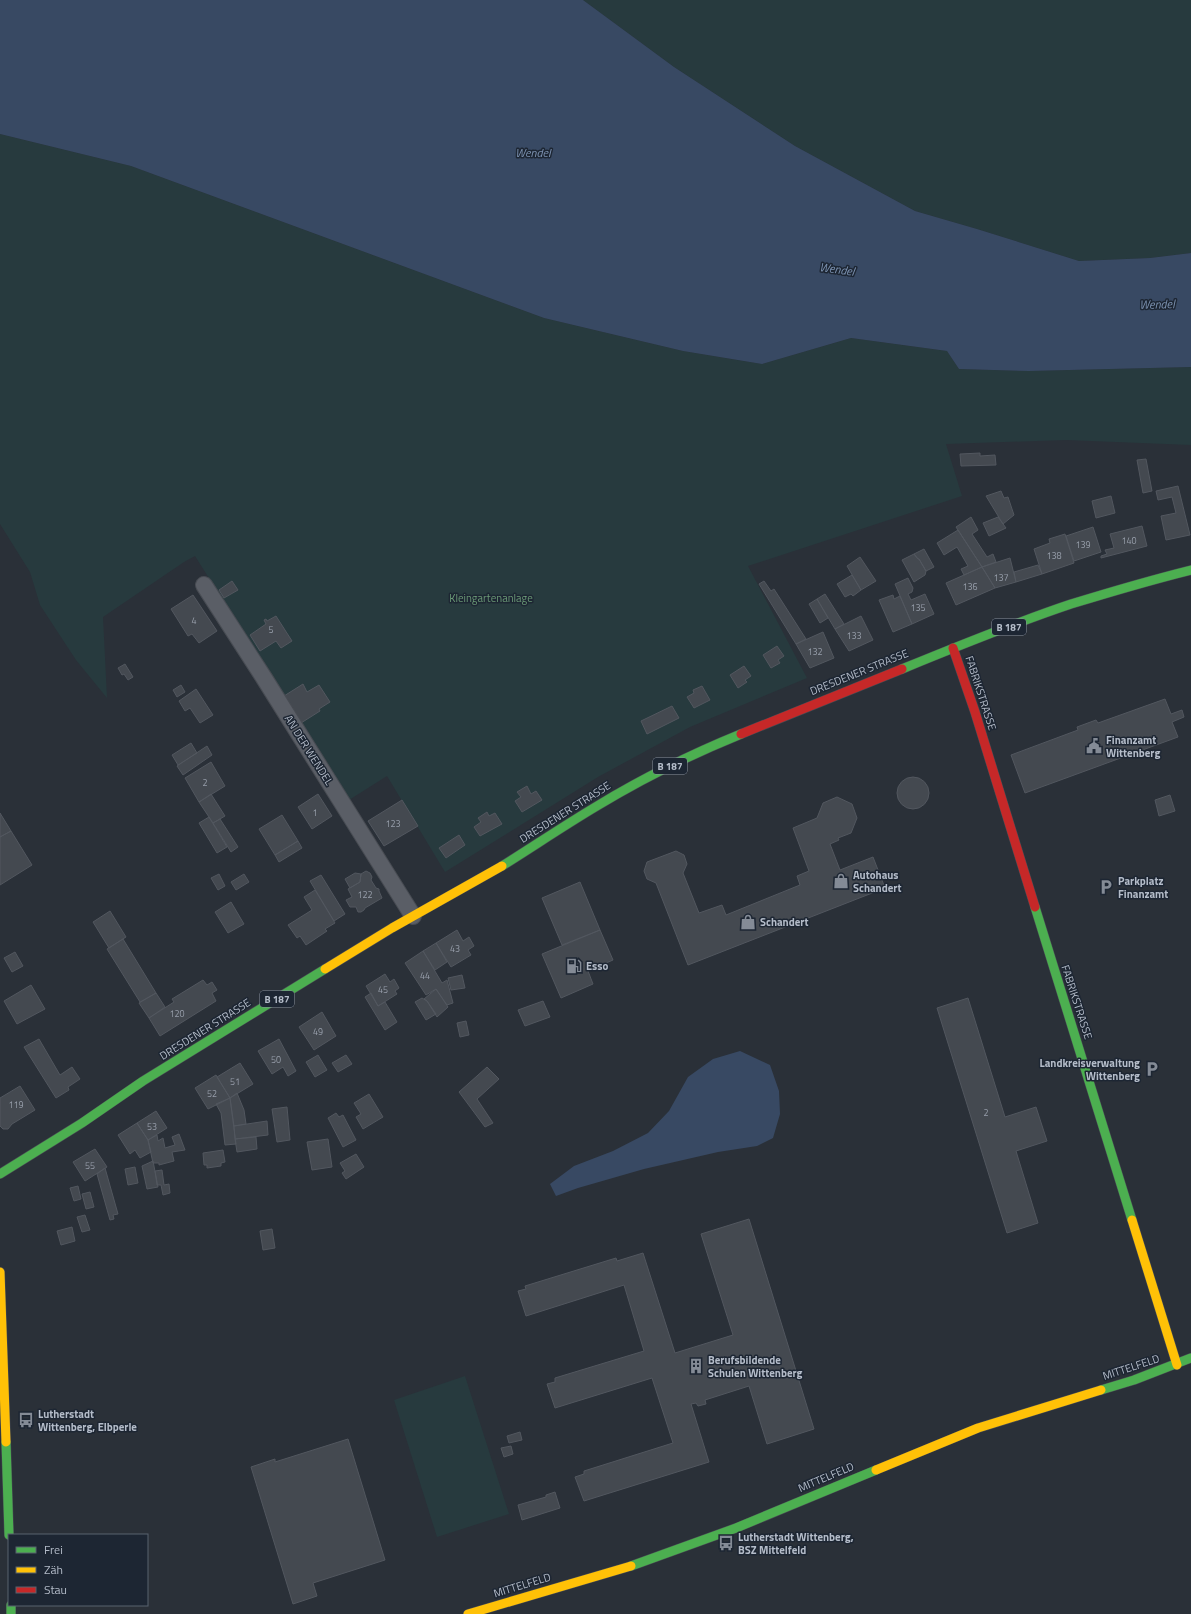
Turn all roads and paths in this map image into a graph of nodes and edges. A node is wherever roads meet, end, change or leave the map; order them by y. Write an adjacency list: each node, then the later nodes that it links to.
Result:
1 (1191, 570): 3 (main road, DRESDENER STRASSE / B 187)
2 (204, 585): 4 (street, AN DER WENDEL)
3 (953, 648): 4 (main road, DRESDENER STRASSE / B 187); 8 (main road, FABRIKSTRASSE)
4 (412, 916): 5 (main road, DRESDENER STRASSE / B 187)
5 (0, 1174)
6 (0, 1272): 9 (main road)
7 (1191, 1358): 8 (main road, MITTELFELD)
8 (1177, 1365): 10 (main road, MITTELFELD)
9 (9, 1534)
10 (468, 1614)

